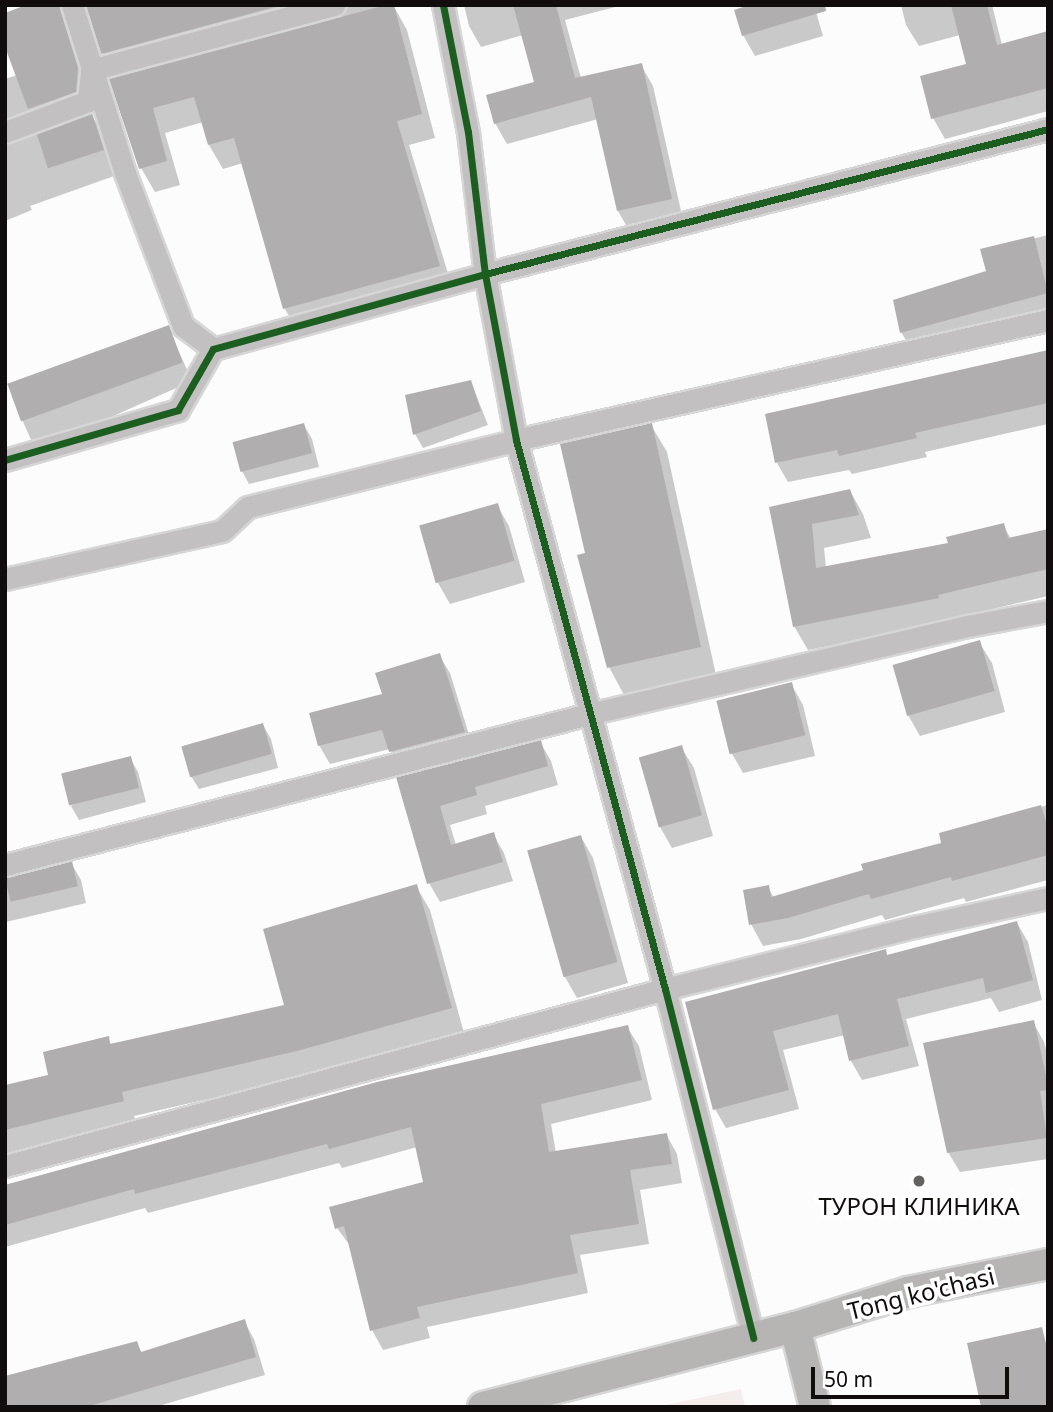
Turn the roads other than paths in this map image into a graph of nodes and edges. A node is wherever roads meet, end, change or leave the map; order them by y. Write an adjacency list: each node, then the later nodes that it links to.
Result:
1 (72, 5): 4 (street)
2 (334, 5): 4 (street)
3 (443, 5): 7 (street)
4 (91, 70): 6 (street); 9 (street)
5 (1048, 129): 7 (street)
6 (5, 132)
7 (485, 274): 9 (street); 10 (street)
8 (1048, 320): 10 (street)
9 (214, 349): 11 (street)
10 (516, 440): 12 (street); 14 (street)
11 (5, 460)
12 (5, 579)
13 (1048, 611): 14 (street)
14 (589, 714): 15 (street); 17 (street)
15 (5, 865)
16 (1048, 898): 17 (street)
17 (665, 989): 18 (street); 21 (street)
18 (5, 1166)
19 (1048, 1264): 20 (main road, Tong ko'chasi)
20 (796, 1327): 21 (main road, Tong ko'chasi); 23 (main road)
21 (753, 1338): 22 (main road, Tong ko'chasi)
22 (483, 1407)
23 (815, 1407)

